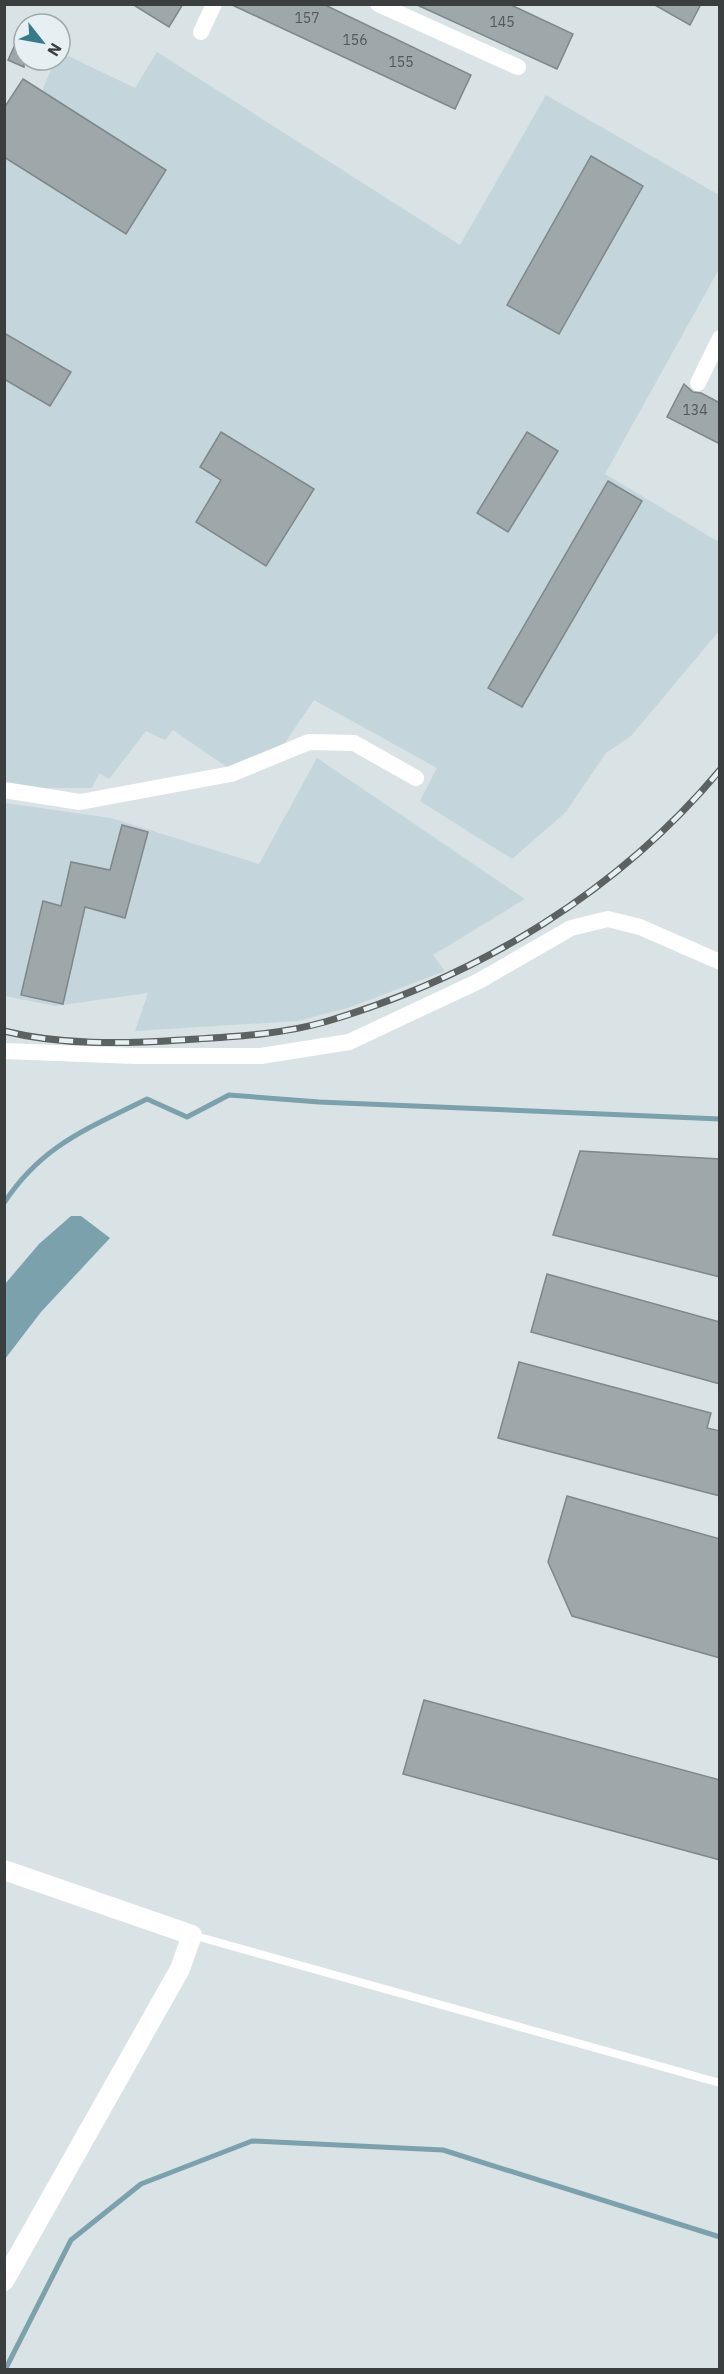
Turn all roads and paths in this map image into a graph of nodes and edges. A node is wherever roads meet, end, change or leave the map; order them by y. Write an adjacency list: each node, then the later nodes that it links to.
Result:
1 (214, 4): 3 (street)
2 (378, 4): 4 (street)
3 (201, 32)
4 (518, 67)
5 (720, 338): 6 (street)
6 (698, 383)
7 (416, 778): 8 (street)
8 (4, 790)
9 (720, 962): 10 (street)
10 (4, 1051)
11 (4, 1870): 12 (street)
12 (192, 1935): 13 (lane); 14 (street)
13 (720, 2083)
14 (4, 2281)

